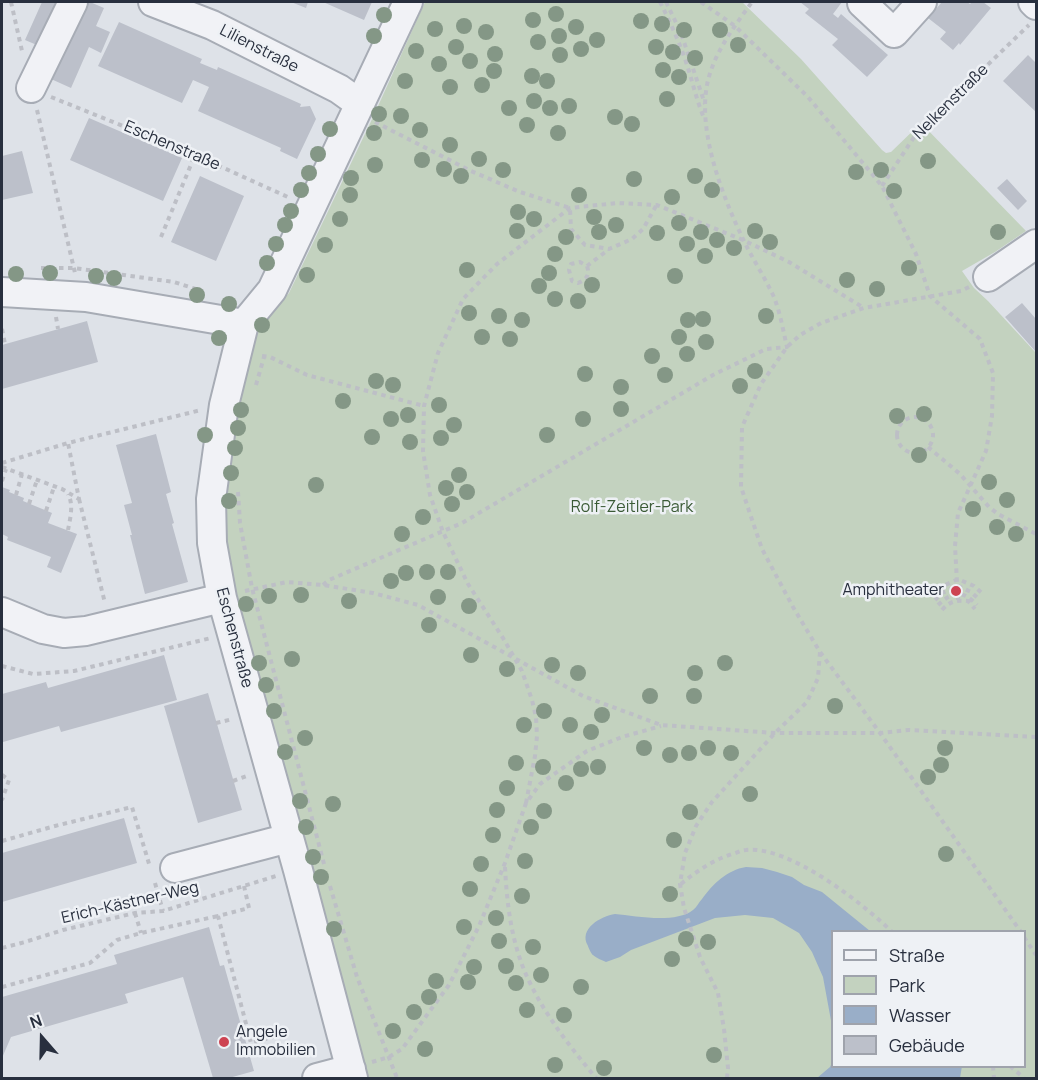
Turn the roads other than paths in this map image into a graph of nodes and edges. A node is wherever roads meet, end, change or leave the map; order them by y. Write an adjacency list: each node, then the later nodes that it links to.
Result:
1 (73, 2): 6 (street)
2 (153, 2): 7 (street, Lilienstraße)
3 (408, 2): 7 (street, Eschenstraße)
4 (863, 2): 5 (street)
5 (922, 2)
6 (31, 88)
7 (358, 108): 11 (street, Eschenstraße)
8 (1036, 244): 9 (street)
9 (988, 277)
10 (2, 292): 11 (street)
11 (249, 344): 12 (street, Eschenstraße)
12 (222, 598): 13 (street); 14 (street, Eschenstraße)
13 (2, 612)
14 (289, 838): 15 (street); 16 (street, Eschenstraße)
15 (160, 873)
16 (352, 1074): 17 (street)
17 (317, 1078)

